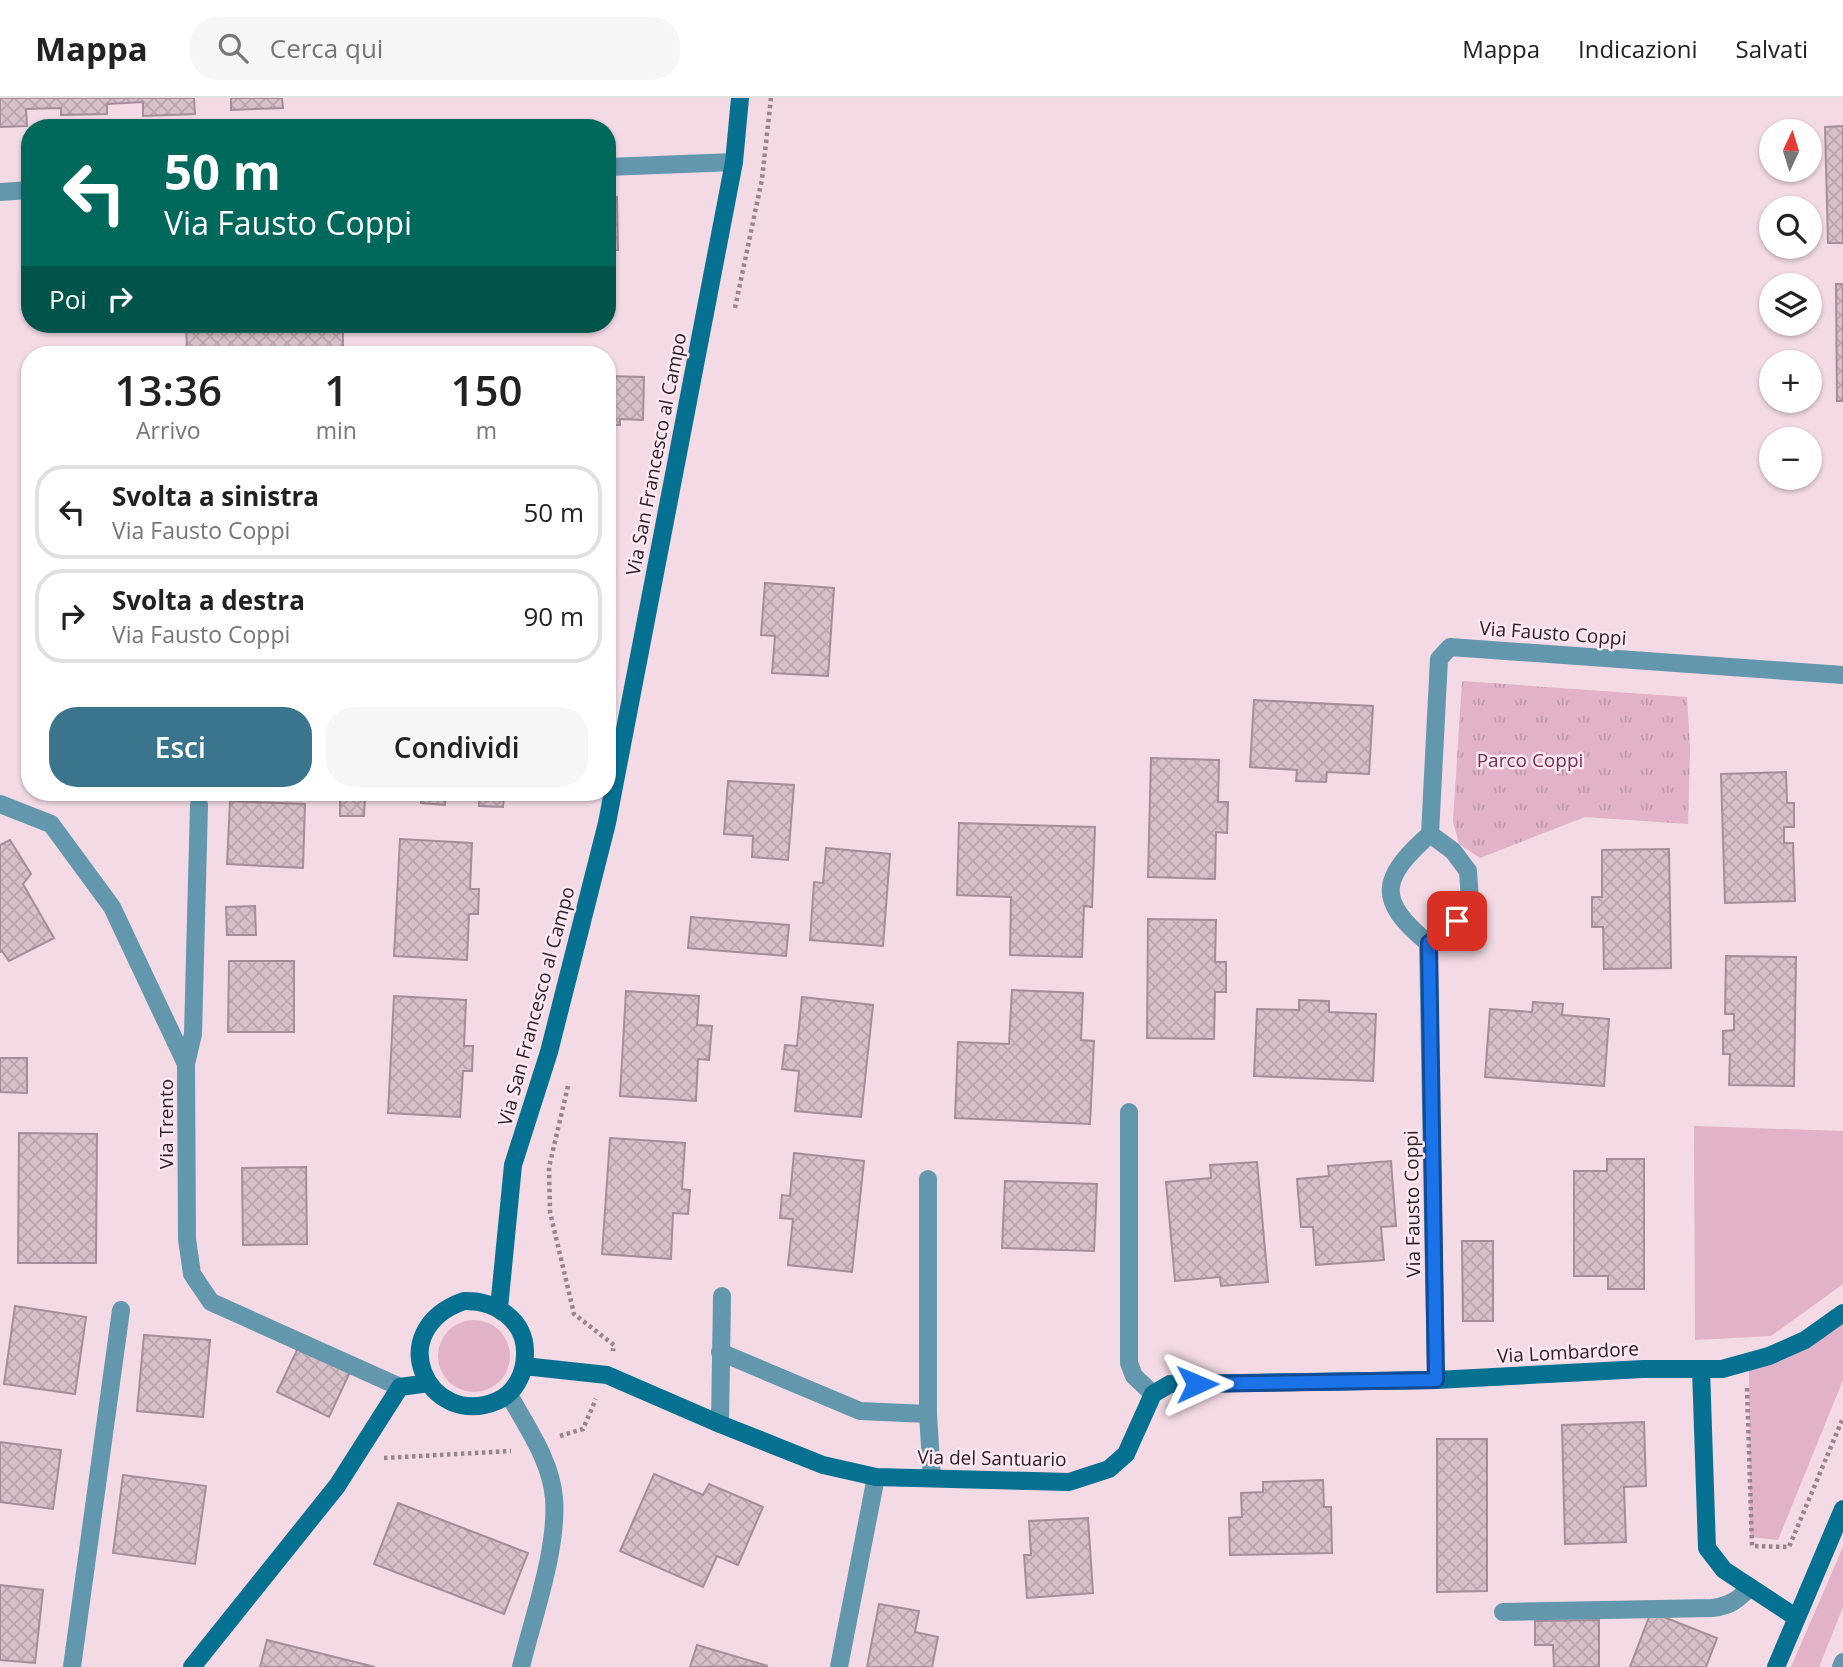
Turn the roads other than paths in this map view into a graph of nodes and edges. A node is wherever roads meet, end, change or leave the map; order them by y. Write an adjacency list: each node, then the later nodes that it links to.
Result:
1 (740, 98): 2 (street, Via San Francesco al Campo)
2 (734, 162): 3 (street); 7 (street, Via San Francesco al Campo)
3 (616, 167)
4 (21, 191): 5 (street)
5 (0, 192)
6 (1843, 675): 11 (street, Via Fausto Coppi)
7 (616, 776)
8 (611, 801): 17 (street, Via San Francesco al Campo)
9 (0, 804): 13 (street, Via Trento)
10 (199, 805): 13 (street)
11 (1430, 834): 12 (street); 12 (street)
12 (1429, 943): 23 (street, Via Fausto Coppi)
13 (186, 1064): 25 (street, Via Trento)
14 (1129, 1112): 26 (street)
15 (928, 1179): 28 (street)
16 (722, 1296): 20 (street)
17 (499, 1308): 21 (street); 24 (street)
18 (121, 1310): 37 (street)
19 (1843, 1313): 22 (street, Via Lombardore)
20 (720, 1352): 28 (street); 29 (street)
21 (524, 1366): 27 (street); 29 (street, Via del Santuario)
22 (1701, 1369): 23 (street, Via Lombardore); 33 (street)
23 (1436, 1380): 26 (street)
24 (429, 1383): 25 (street); 27 (street)
25 (400, 1387): 38 (street)
26 (1153, 1394): 31 (street, Via del Santuario)
27 (509, 1395): 39 (street)
28 (928, 1414): 31 (street)
29 (720, 1424): 30 (street, Via del Santuario)
30 (876, 1477): 31 (street, Via del Santuario); 40 (street)
31 (932, 1478)
32 (1843, 1509): 35 (street)
33 (1750, 1587): 34 (street); 35 (street)
34 (1503, 1612)
35 (1797, 1618): 41 (street)
36 (1843, 1662): 42 (street)
37 (72, 1667)
38 (192, 1667)
39 (521, 1667)
40 (839, 1667)
41 (1776, 1667)
42 (1841, 1667)

